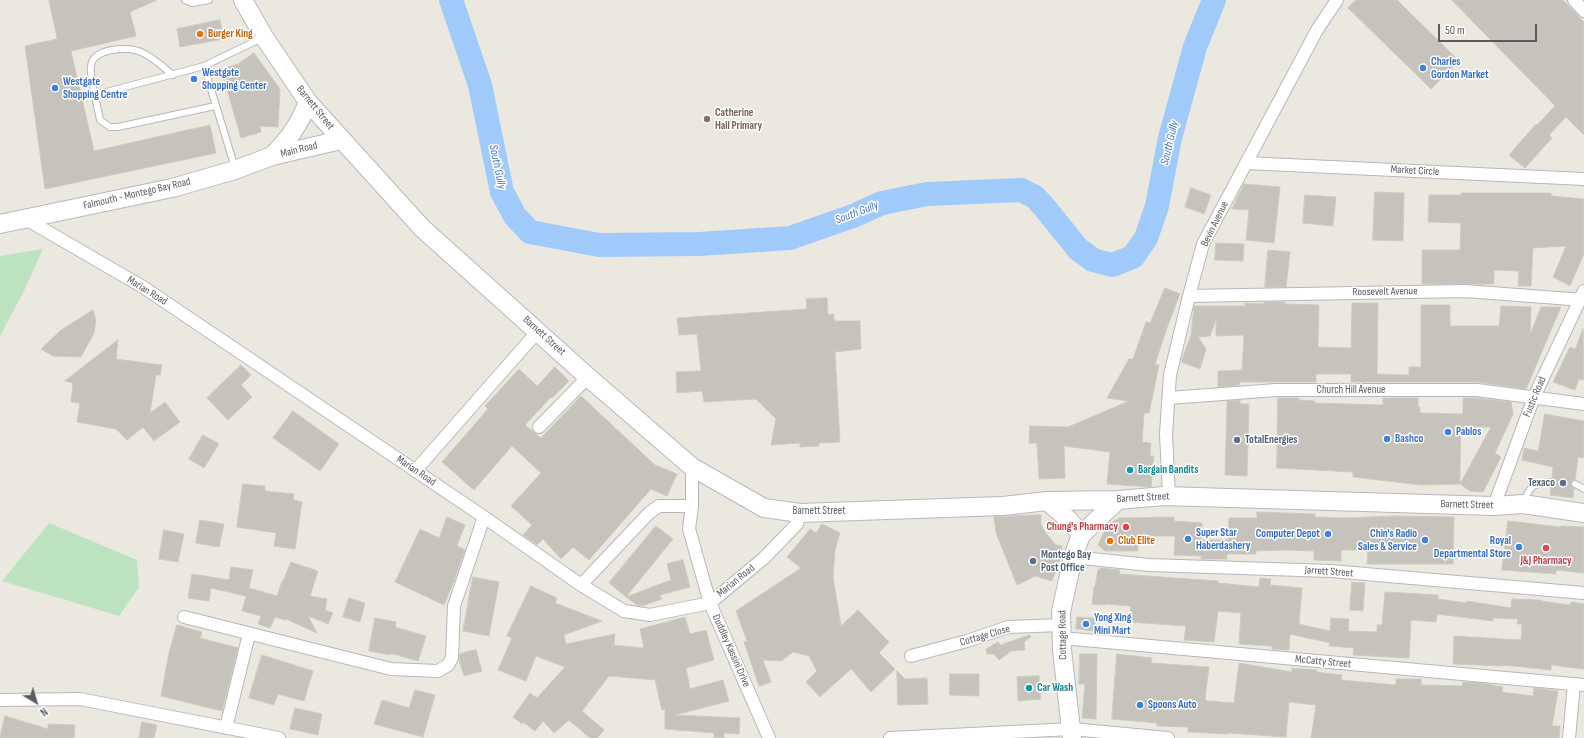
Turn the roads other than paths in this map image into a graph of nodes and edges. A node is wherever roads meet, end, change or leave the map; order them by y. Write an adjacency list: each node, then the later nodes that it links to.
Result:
1 (185, 0): 2 (lane)
2 (209, 0)
3 (243, 0): 7 (main road, Barnett Street)
4 (1337, 0): 15 (street, Bevin Avenue)
5 (1574, 0): 6 (street)
6 (1584, 11)
7 (264, 37): 8 (lane); 11 (main road, Barnett Street)
8 (204, 66): 9 (lane); 12 (lane)
9 (173, 75): 10 (lane); 10 (lane)
10 (95, 95): 12 (lane)
11 (308, 102): 13 (main road, Barnett Street); 14 (main road, Main Road)
12 (215, 106): 16 (lane)
13 (341, 140): 14 (main road, Main Road); 22 (main road, Barnett Street)
14 (272, 156): 16 (main road, Falmouth - Montego Bay Road)
15 (1246, 163): 17 (street, Market Circle); 20 (street, Bevin Avenue)
16 (235, 170): 18 (main road, Falmouth - Montego Bay Road)
17 (1584, 179)
18 (24, 218): 19 (main road, Falmouth - Montego Bay Road); 29 (street, Marian Road)
19 (0, 224)
20 (1189, 296): 21 (street, Roosevelt Avenue); 25 (street, Bevin Avenue)
21 (1583, 297): 24 (street, Fustic Road)
22 (538, 331): 23 (main road, Barnett Street); 29 (street)
23 (588, 377): 27 (street); 28 (main road, Barnett Street)
24 (1534, 396): 25 (street, Church Hill Avenue); 26 (street, Church Hill Avenue); 38 (street, Fustic Road)
25 (1168, 398): 33 (street, Bevin Avenue)
26 (1584, 404)
27 (539, 426)
28 (692, 467): 37 (street, Duddley Kassini Drive); 39 (main road, Barnett Street)
29 (415, 471): 41 (street, Marian Road)
30 (1551, 482): 36 (lane)
31 (1575, 484): 32 (lane)
32 (1584, 489)
33 (1169, 496): 34 (main road, Barnett Street); 38 (main road, Barnett Street)
34 (1118, 500): 35 (main road, Barnett Street); 42 (main road, Cottage Road)
35 (1047, 501): 39 (main road, Barnett Street); 42 (main road)
36 (1523, 504): 38 (main road, Barnett Street); 40 (main road, Barnett Street)
37 (692, 506): 44 (street); 46 (street, Duddley Kassini Drive)
38 (1494, 506)
39 (800, 513): 46 (street, Marian Road)
40 (1584, 513)
41 (484, 517): 44 (street, Marian Road); 49 (street)
42 (1081, 535): 43 (main road, Cottage Road)
43 (1073, 557): 45 (street, Jarrett Street); 48 (main road, Cottage Road)
44 (581, 585): 46 (street, Marian Road)
45 (1584, 593)
46 (710, 603): 57 (street, Duddley Kassini Drive)
47 (184, 617): 49 (street)
48 (1061, 632): 50 (street, Cottage Close); 51 (street, McCatty Street); 54 (main road, Cottage Road)
49 (249, 634): 53 (street)
50 (911, 656)
51 (1579, 685): 60 (street)
52 (0, 700): 53 (street)
53 (226, 728): 56 (street)
54 (1072, 733): 55 (street); 59 (street)
55 (911, 737): 58 (street)
56 (279, 738)
57 (769, 738)
58 (890, 738)
59 (1168, 738)
60 (1569, 738)

